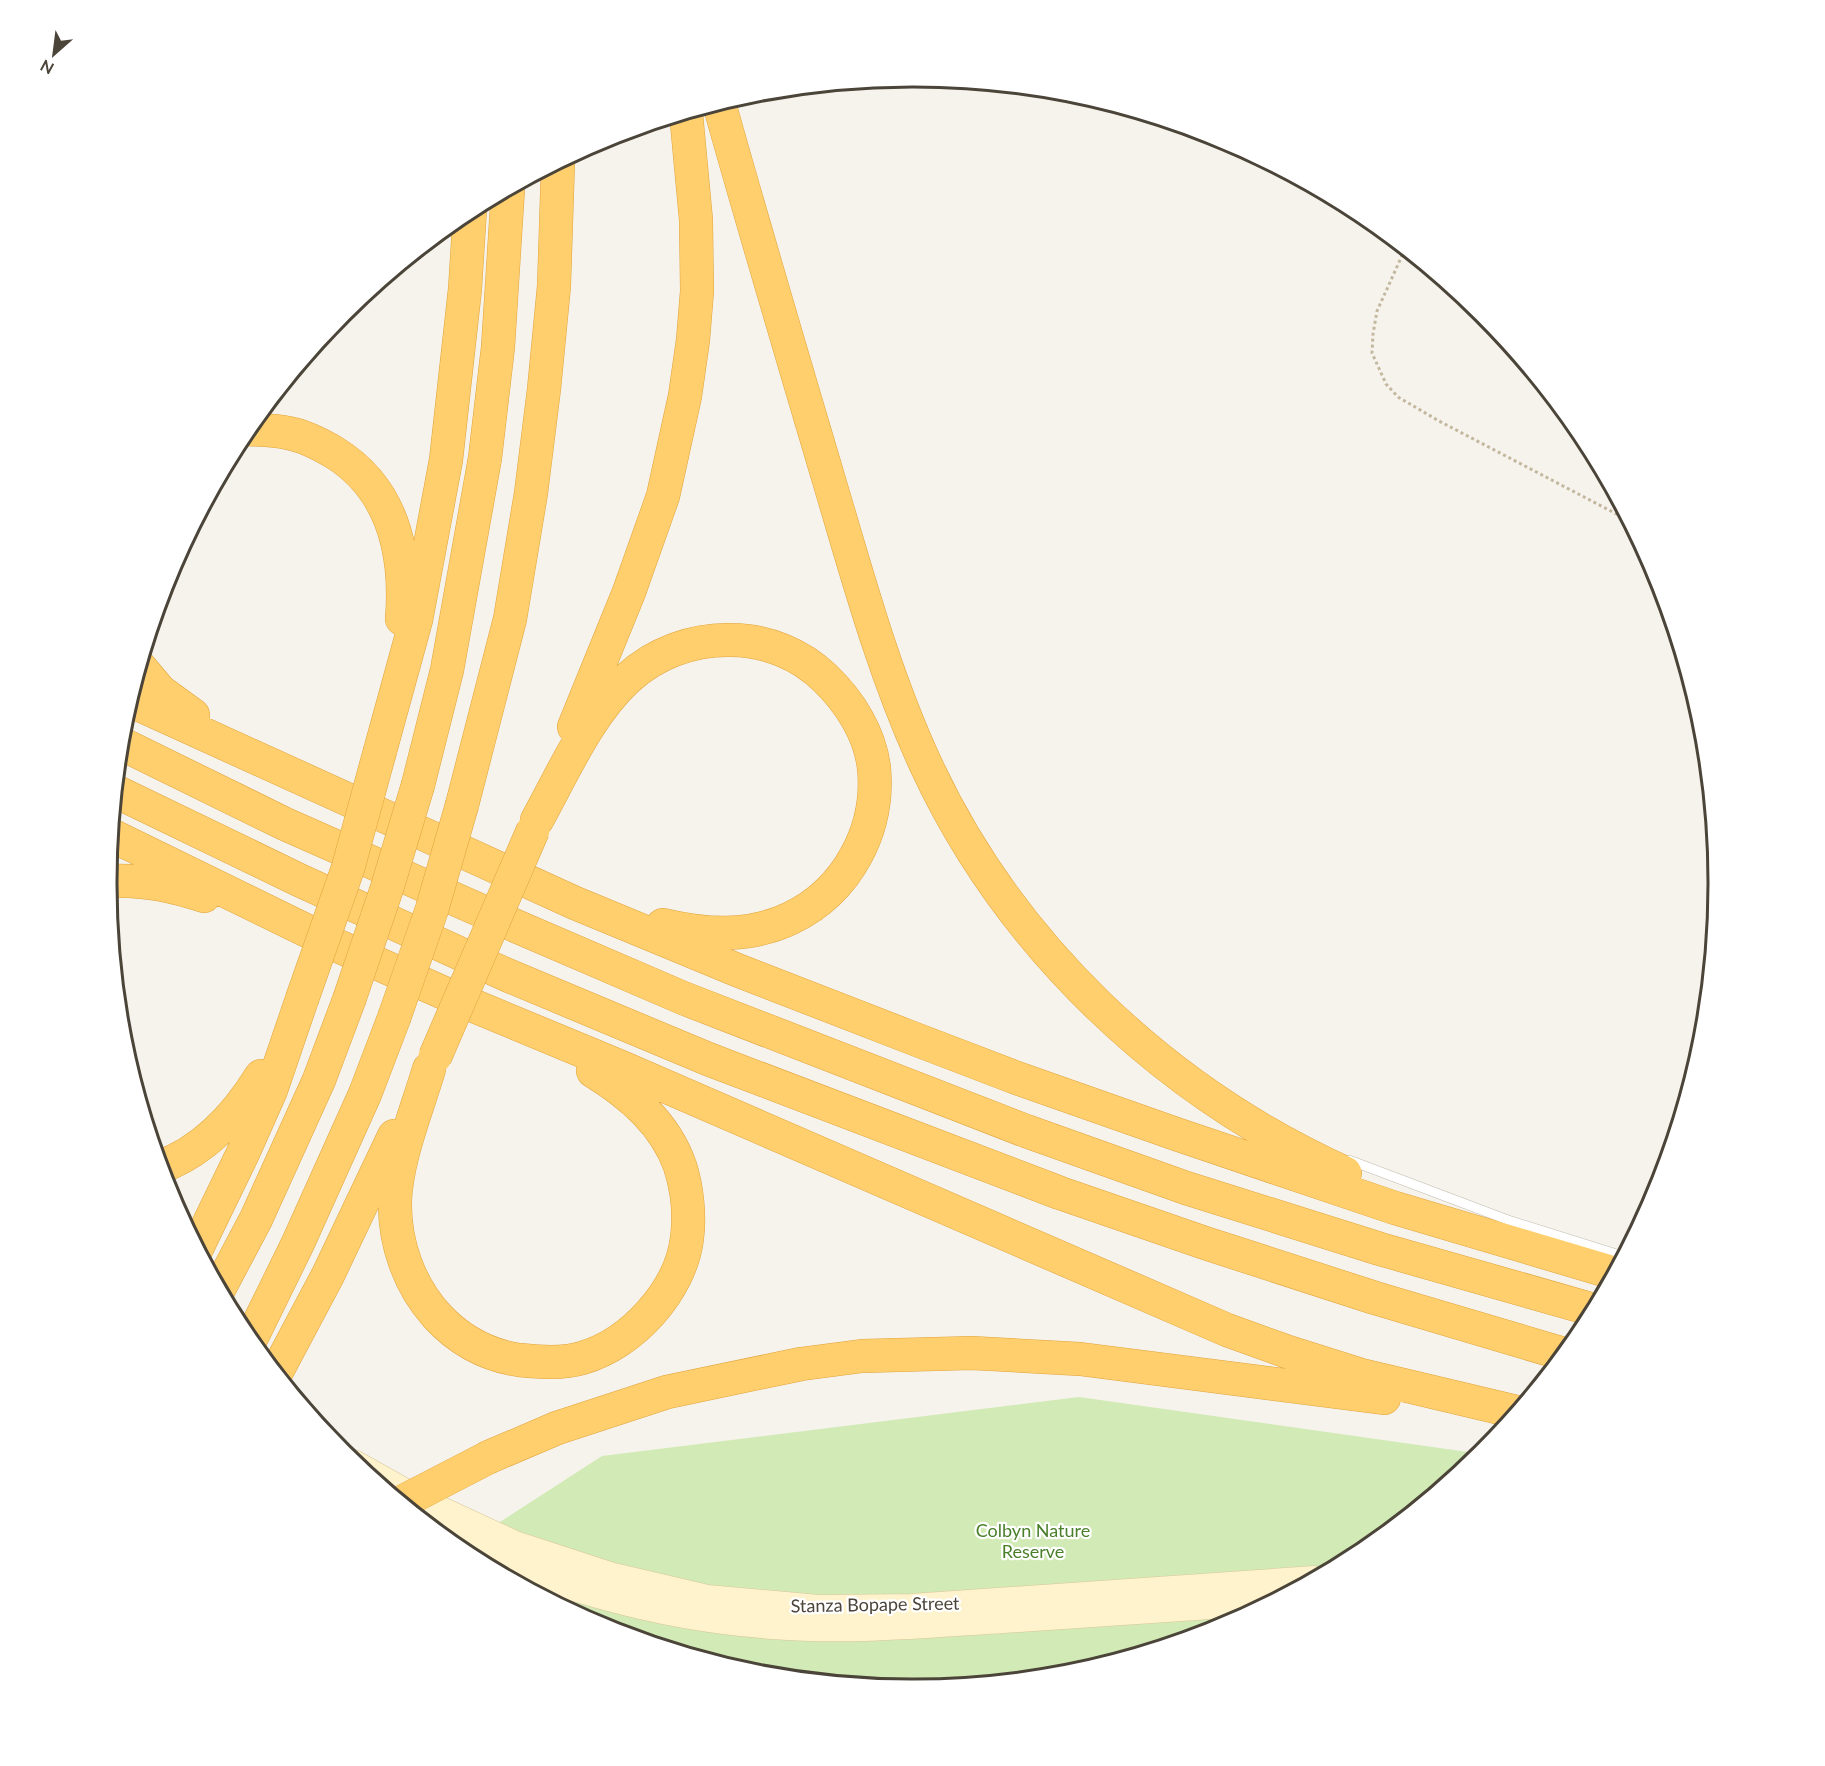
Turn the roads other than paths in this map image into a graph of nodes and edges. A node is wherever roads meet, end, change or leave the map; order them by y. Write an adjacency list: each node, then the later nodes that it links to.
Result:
1 (721, 110): 21 (highway)
2 (687, 120): 13 (highway)
3 (558, 170): 31 (highway, bridge)
4 (507, 199): 29 (highway, bridge)
5 (469, 222): 10 (highway)
6 (259, 430): 10 (highway)
7 (145, 673): 12 (highway)
8 (138, 704): 12 (highway)
9 (129, 747): 30 (highway)
10 (381, 747): 19 (highway, bridge)
11 (122, 794): 32 (highway)
12 (368, 808): 15 (highway)
13 (535, 825): 15 (highway); 20 (highway, bridge)
14 (118, 838): 17 (highway)
15 (494, 865): 28 (highway)
16 (117, 880): 17 (highway)
17 (338, 946): 18 (highway)
18 (462, 1001): 20 (highway); 34 (highway)
19 (301, 1002): 24 (highway); 25 (highway)
20 (432, 1063): 33 (highway)
21 (1168, 1066): 22 (lane); 27 (highway)
22 (1255, 1113)
23 (1338, 1154): 26 (lane)
24 (168, 1163)
25 (202, 1240)
26 (1616, 1254)
27 (1607, 1271)
28 (1607, 1271)
29 (223, 1281)
30 (1585, 1307)
31 (256, 1332)
32 (1556, 1351)
33 (281, 1364)
34 (1509, 1410)
35 (1505, 1415): 37 (highway, bridge)
36 (392, 1484): 39 (main road, Stanza Bopape Street)
37 (409, 1498)
38 (489, 1557): 40 (main road, Stanza Bopape Street)
39 (1295, 1580)
40 (1251, 1603)

